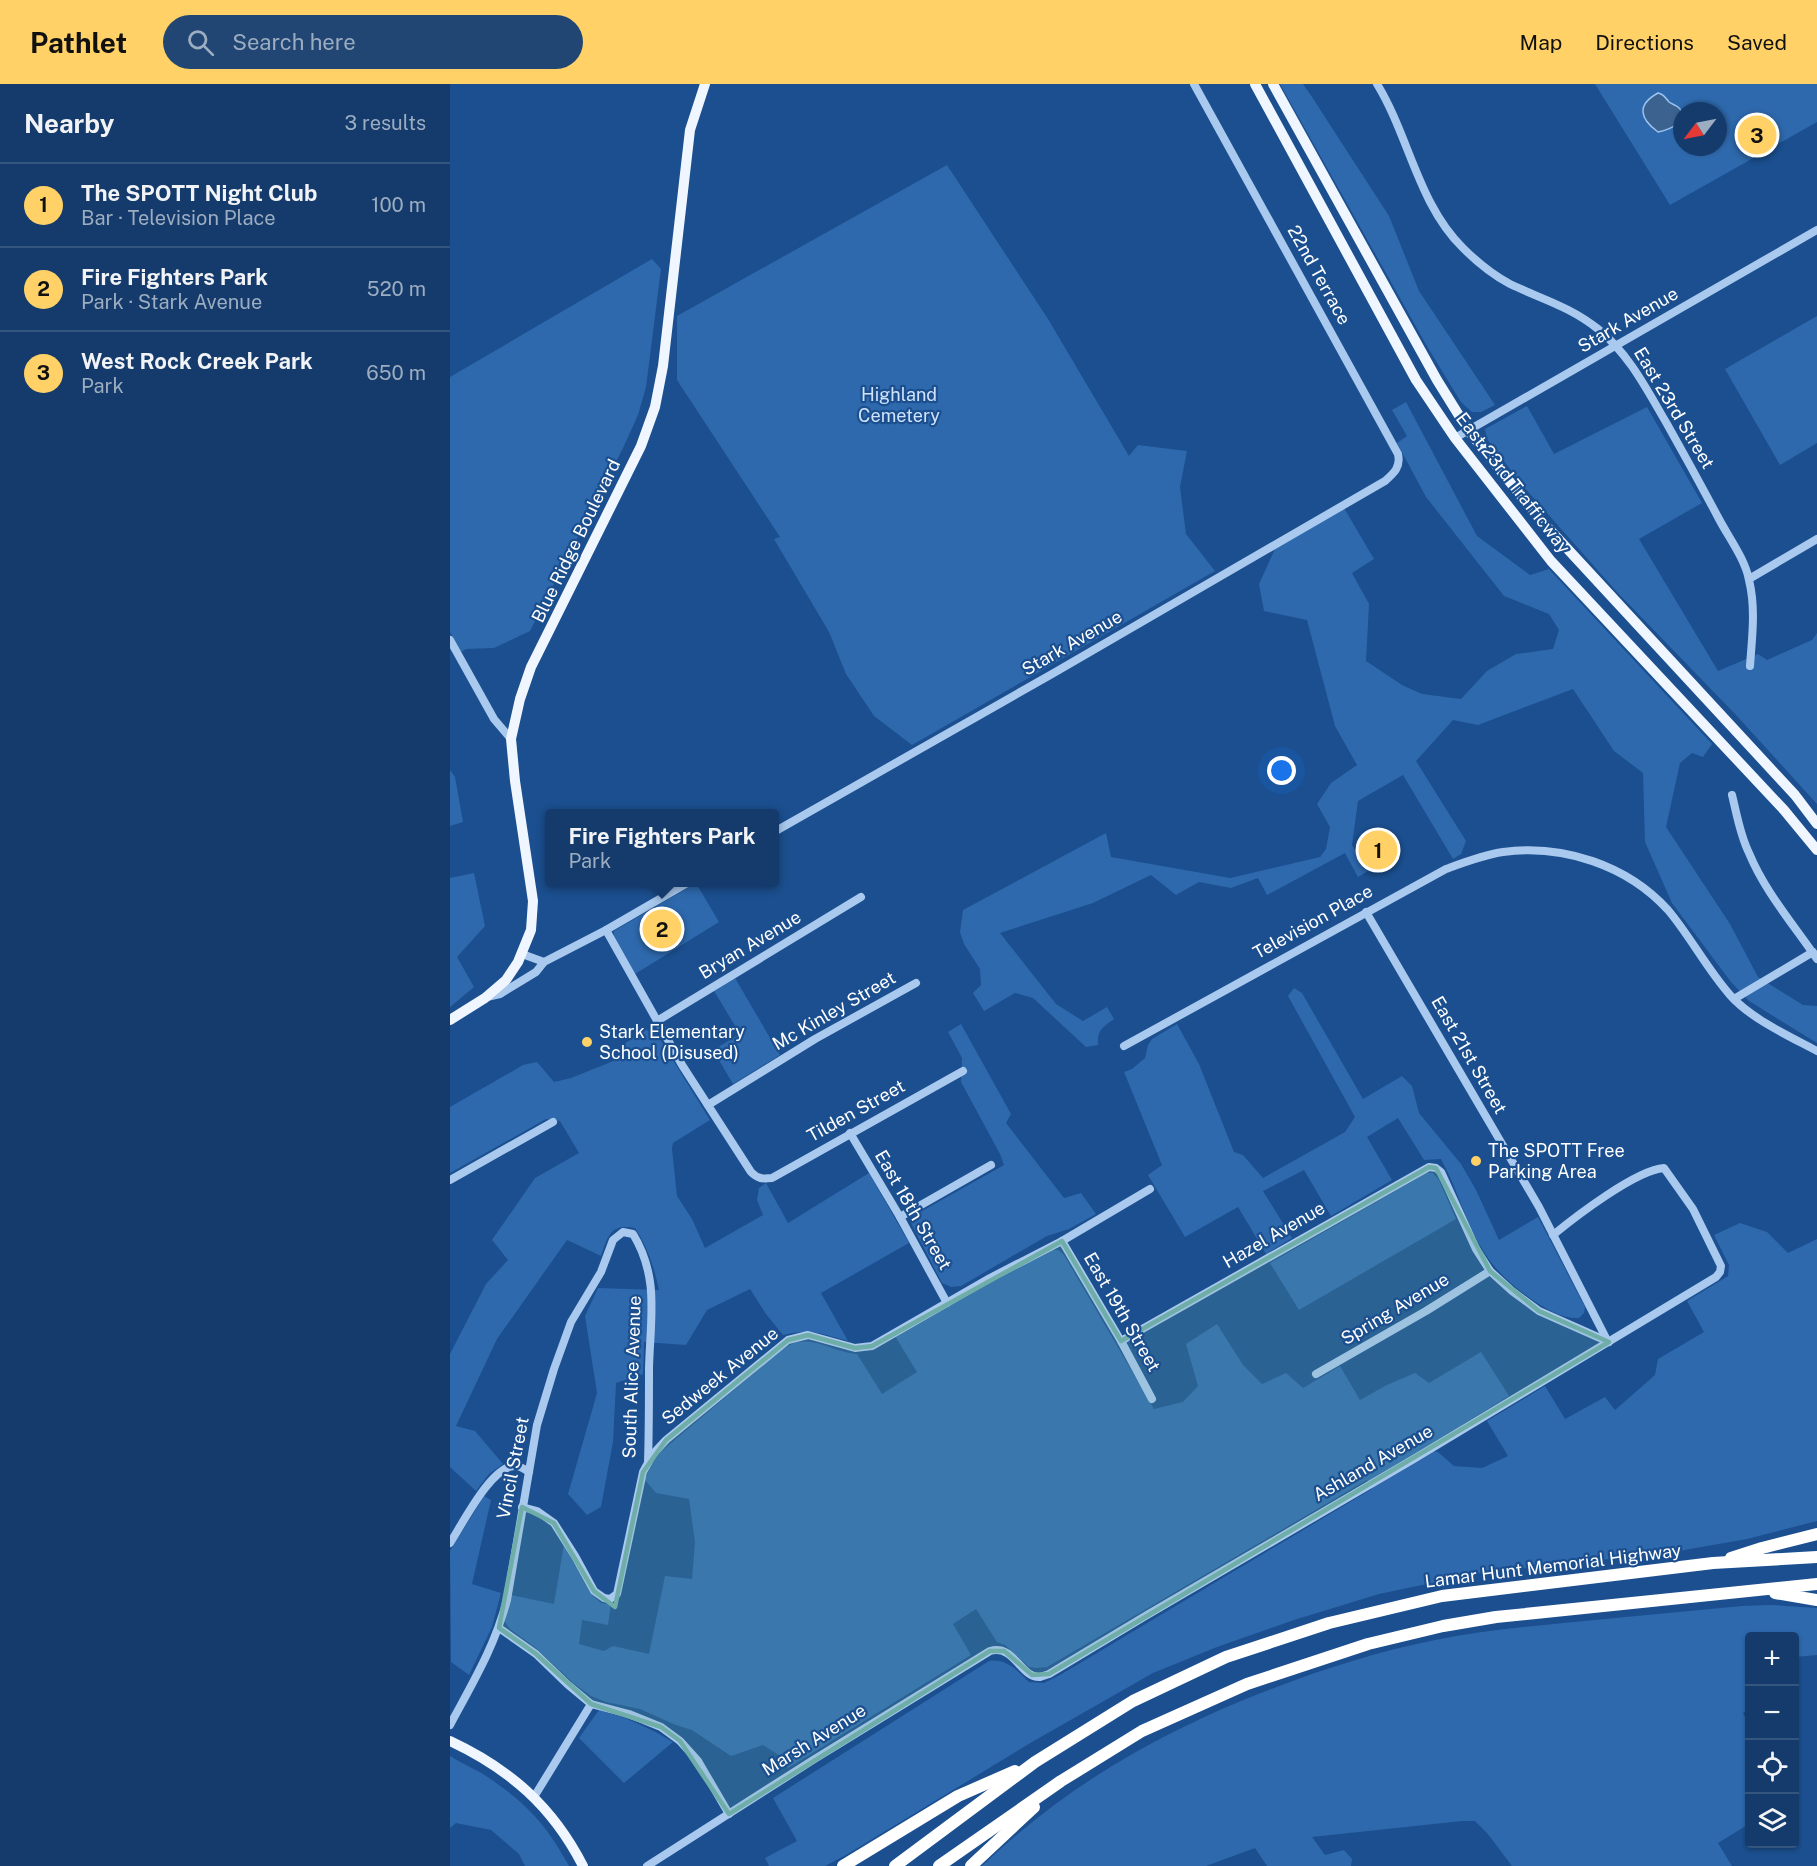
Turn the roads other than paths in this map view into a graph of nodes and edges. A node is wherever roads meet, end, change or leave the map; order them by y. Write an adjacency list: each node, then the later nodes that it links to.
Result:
1 (705, 84): 15 (main road, Blue Ridge Boulevard)
2 (1194, 84): 10 (street, 22nd Terrace)
3 (1255, 84): 9 (main road, East 23rd Trafficway)
4 (1273, 84): 8 (main road, East 23rd Trafficway)
5 (1377, 84): 7 (street, East 23rd Street)
6 (1817, 230): 7 (street, Stark Avenue)
7 (1616, 346): 8 (street, Stark Avenue); 12 (street, East 23rd Street)
8 (1468, 430): 9 (street, Stark Avenue); 17 (main road, East 23rd Trafficway)
9 (1455, 438): 19 (main road, East 23rd Trafficway)
10 (1385, 481): 18 (street, Stark Avenue)
11 (1817, 539): 12 (street)
12 (1749, 579): 14 (street, East 23rd Street)
13 (450, 640): 15 (street)
14 (1750, 666)
15 (511, 739): 24 (main road, Blue Ridge Boulevard)
16 (1732, 795): 25 (street)
17 (1817, 824)
18 (779, 828)
19 (1817, 849)
20 (680, 887): 23 (street)
21 (861, 897): 31 (street, Bryan Avenue)
22 (1366, 912): 29 (street, Television Place); 32 (street, Television Place); 43 (street, East 21st Street)
23 (606, 930): 26 (street); 31 (street)
24 (522, 954): 26 (street); 28 (main road, Blue Ridge Boulevard)
25 (1815, 956): 29 (street)
26 (544, 962): 28 (street)
27 (916, 983): 35 (street, Mc Kinley Street)
28 (485, 998): 30 (main road)
29 (1734, 999): 33 (street, Television Place)
30 (450, 1020)
31 (657, 1021): 35 (street)
32 (1124, 1046)
33 (1817, 1051)
34 (963, 1071): 37 (street, Tilden Street)
35 (708, 1105): 37 (street, Tilden Street)
36 (553, 1122): 39 (street)
37 (850, 1133): 41 (street, East 18th Street)
38 (991, 1166): 41 (street)
39 (450, 1179)
40 (1150, 1189): 44 (street, Sedweek Avenue)
41 (900, 1217): 46 (street, East 18th Street)
42 (633, 1234): 51 (street, South Alice Avenue); 52 (street, Vincil Street)
43 (1553, 1235): 48 (street, East 21st Street); 48 (street, Ashland Avenue)
44 (1062, 1241): 46 (street, Sedweek Avenue); 47 (street, East 19th Street)
45 (1490, 1271): 47 (street, Hazel Avenue); 48 (street); 49 (street, Spring Avenue)
46 (946, 1303): 51 (street, Sedweek Avenue)
47 (1121, 1341): 50 (street, East 19th Street)
48 (1609, 1342): 62 (street, Ashland Avenue)
49 (1316, 1374)
50 (1152, 1399)
51 (648, 1464): 53 (street, South Alice Avenue)
52 (530, 1472): 53 (street, Vincil Street); 55 (street)
53 (522, 1507): 61 (street, Vincil Street)
54 (1817, 1534): 57 (highway)
55 (450, 1543)
56 (1817, 1557): 57 (highway, Lamar Hunt Memorial Highway)
57 (1713, 1563): 66 (highway, Lamar Hunt Memorial Highway)
58 (1817, 1584): 59 (highway)
59 (1759, 1591): 60 (highway); 67 (highway)
60 (1817, 1600)
61 (499, 1628): 63 (street); 64 (street, Vincil Street)
62 (1002, 1650): 69 (street, Marsh Avenue)
63 (591, 1704): 68 (street); 69 (street)
64 (450, 1725)
65 (450, 1741): 68 (main road)
66 (1035, 1762): 72 (highway); 73 (highway, Lamar Hunt Memorial Highway)
67 (1061, 1781): 74 (highway); 75 (highway)
68 (534, 1797): 70 (main road)
69 (729, 1814): 71 (street, Marsh Avenue)
70 (583, 1866)
71 (647, 1866)
72 (843, 1866)
73 (895, 1866)
74 (939, 1866)
75 (971, 1866)

